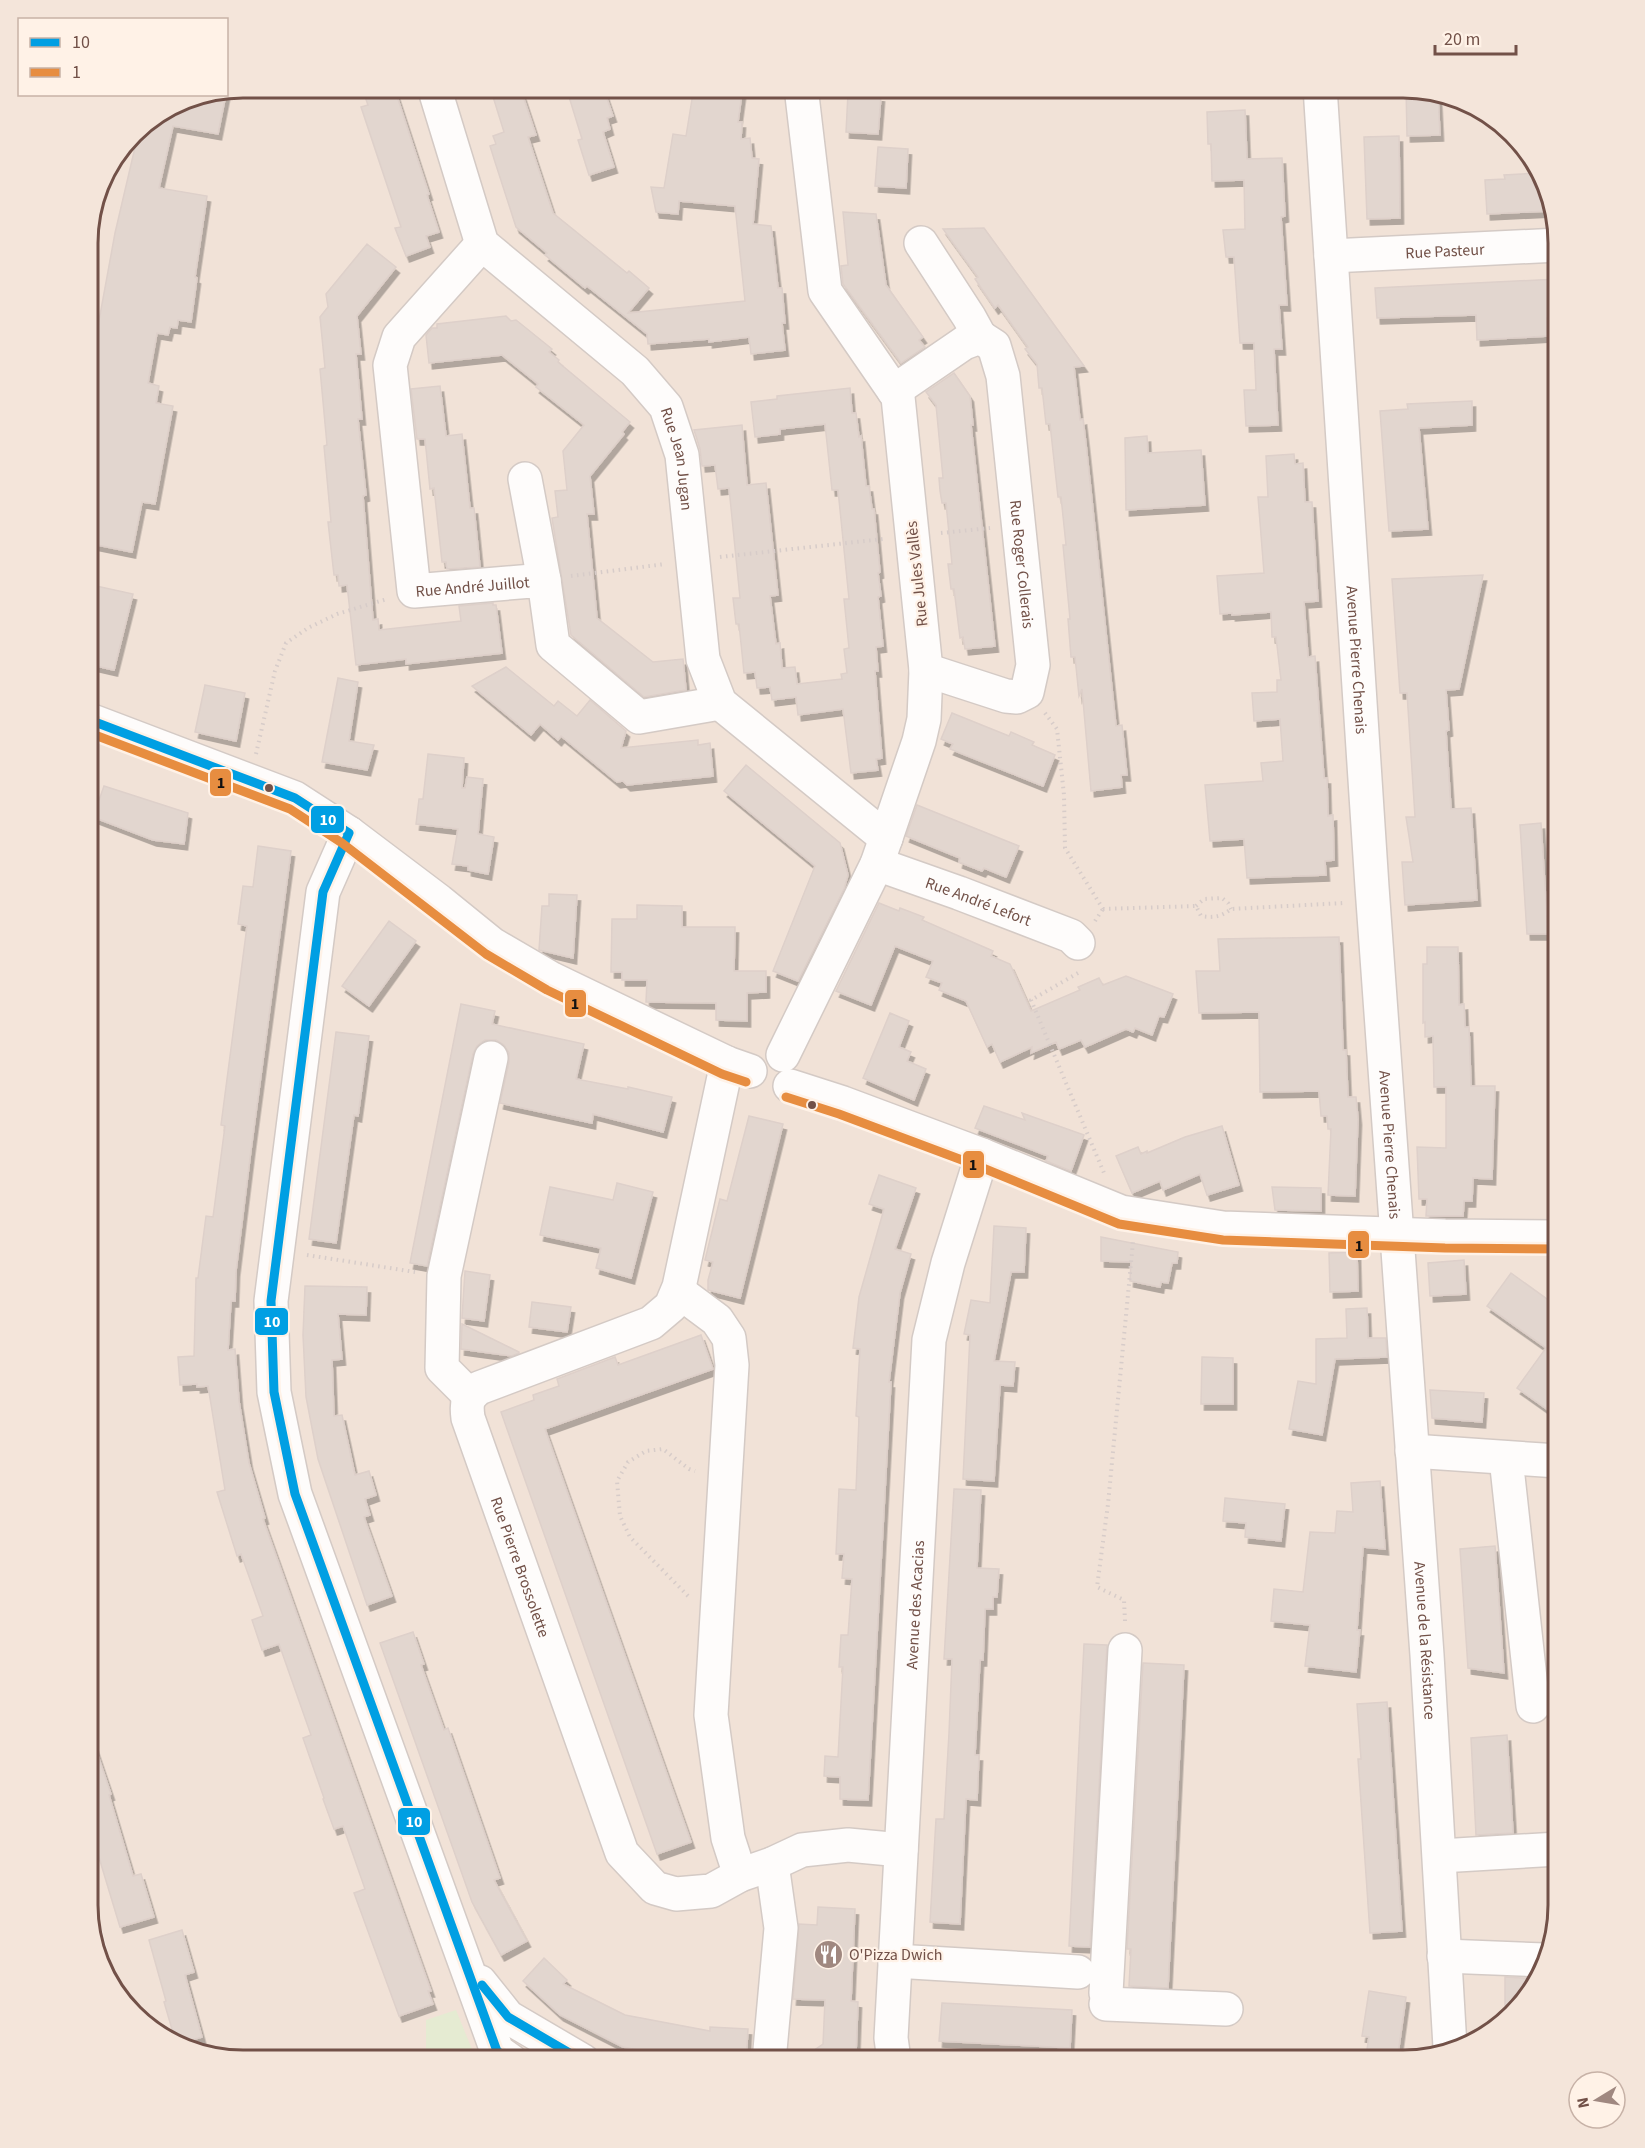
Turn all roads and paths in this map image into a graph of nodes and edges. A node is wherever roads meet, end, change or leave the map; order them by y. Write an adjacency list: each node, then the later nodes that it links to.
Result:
1 (437, 98): 5 (street)
2 (802, 98): 9 (street, Rue Jules Vallès)
3 (1321, 98): 7 (street, Avenue Pierre Chenais)
4 (921, 243): 8 (street, Rue Roger Collerais)
5 (482, 244): 13 (street, Rue Jean Jugan); 15 (street, Rue André Juillot)
6 (1548, 245): 7 (street, Rue Pasteur)
7 (1331, 256): 23 (street, Avenue Pierre Chenais)
8 (980, 337): 9 (street); 11 (street, Rue Roger Collerais)
9 (894, 391): 12 (street, Rue Jules Vallès)
10 (525, 479): 14 (street)
11 (1019, 525): 12 (path); 17 (street, Rue Roger Collerais)
12 (912, 536): 13 (path); 16 (street, Rue Jules Vallès)
13 (693, 560): 14 (path); 18 (street, Rue Jean Jugan)
14 (544, 580): 15 (street, Rue André Juillot); 18 (street, Rue André Juillot)
15 (414, 591): 20 (path)
16 (926, 670): 17 (street); 22 (street, Rue Jules Vallès)
17 (1027, 692): 25 (path)
18 (720, 703): 22 (street, Rue Jean Jugan)
19 (98, 723): 20 (street)
20 (250, 781): 21 (street)
21 (349, 833): 29 (street); 34 (street)
22 (881, 851): 27 (street, Rue André Lefort); 29 (street, Rue Jules Vallès)
23 (1374, 902): 26 (path); 32 (street, Avenue Pierre Chenais)
24 (1196, 906): 25 (path); 26 (path); 26 (path)
25 (1103, 909): 27 (path)
26 (1231, 909)
27 (1078, 944): 31 (path)
28 (491, 1058): 35 (street)
29 (762, 1073): 30 (street); 36 (street)
30 (982, 1155): 31 (street); 45 (street, Avenue des Acacias)
31 (1128, 1213): 32 (street); 43 (path)
32 (1397, 1234): 33 (street); 38 (street, Avenue de la Résistance)
33 (1548, 1237)
34 (276, 1251): 35 (path); 53 (street)
35 (444, 1276): 37 (street)
36 (678, 1292): 37 (street); 41 (street)
37 (469, 1395): 49 (street, Rue Pierre Brossolette)
38 (1412, 1451): 39 (street); 47 (street, Avenue de la Résistance)
39 (1506, 1458): 40 (street); 44 (street)
40 (1548, 1460)
41 (725, 1478): 42 (street); 42 (path)
42 (716, 1624): 49 (street)
43 (1125, 1650): 55 (street)
44 (1533, 1706)
45 (901, 1850): 48 (street, Rue Pierre Brossolette); 52 (street, Avenue des Acacias)
46 (1548, 1850): 47 (street)
47 (1440, 1856): 50 (street, Avenue de la Résistance)
48 (772, 1864): 49 (street, Rue Pierre Brossolette); 59 (street)
49 (740, 1875)
50 (1444, 1956): 51 (street); 56 (street, Avenue de la Résistance)
51 (1537, 1960)
52 (895, 1961): 54 (street); 60 (street, Avenue des Acacias)
53 (463, 1962): 57 (street); 58 (street)
54 (1078, 1972)
55 (1226, 2009)
56 (1450, 2042)
57 (497, 2050)
58 (564, 2050)
59 (770, 2050)
60 (896, 2050)

